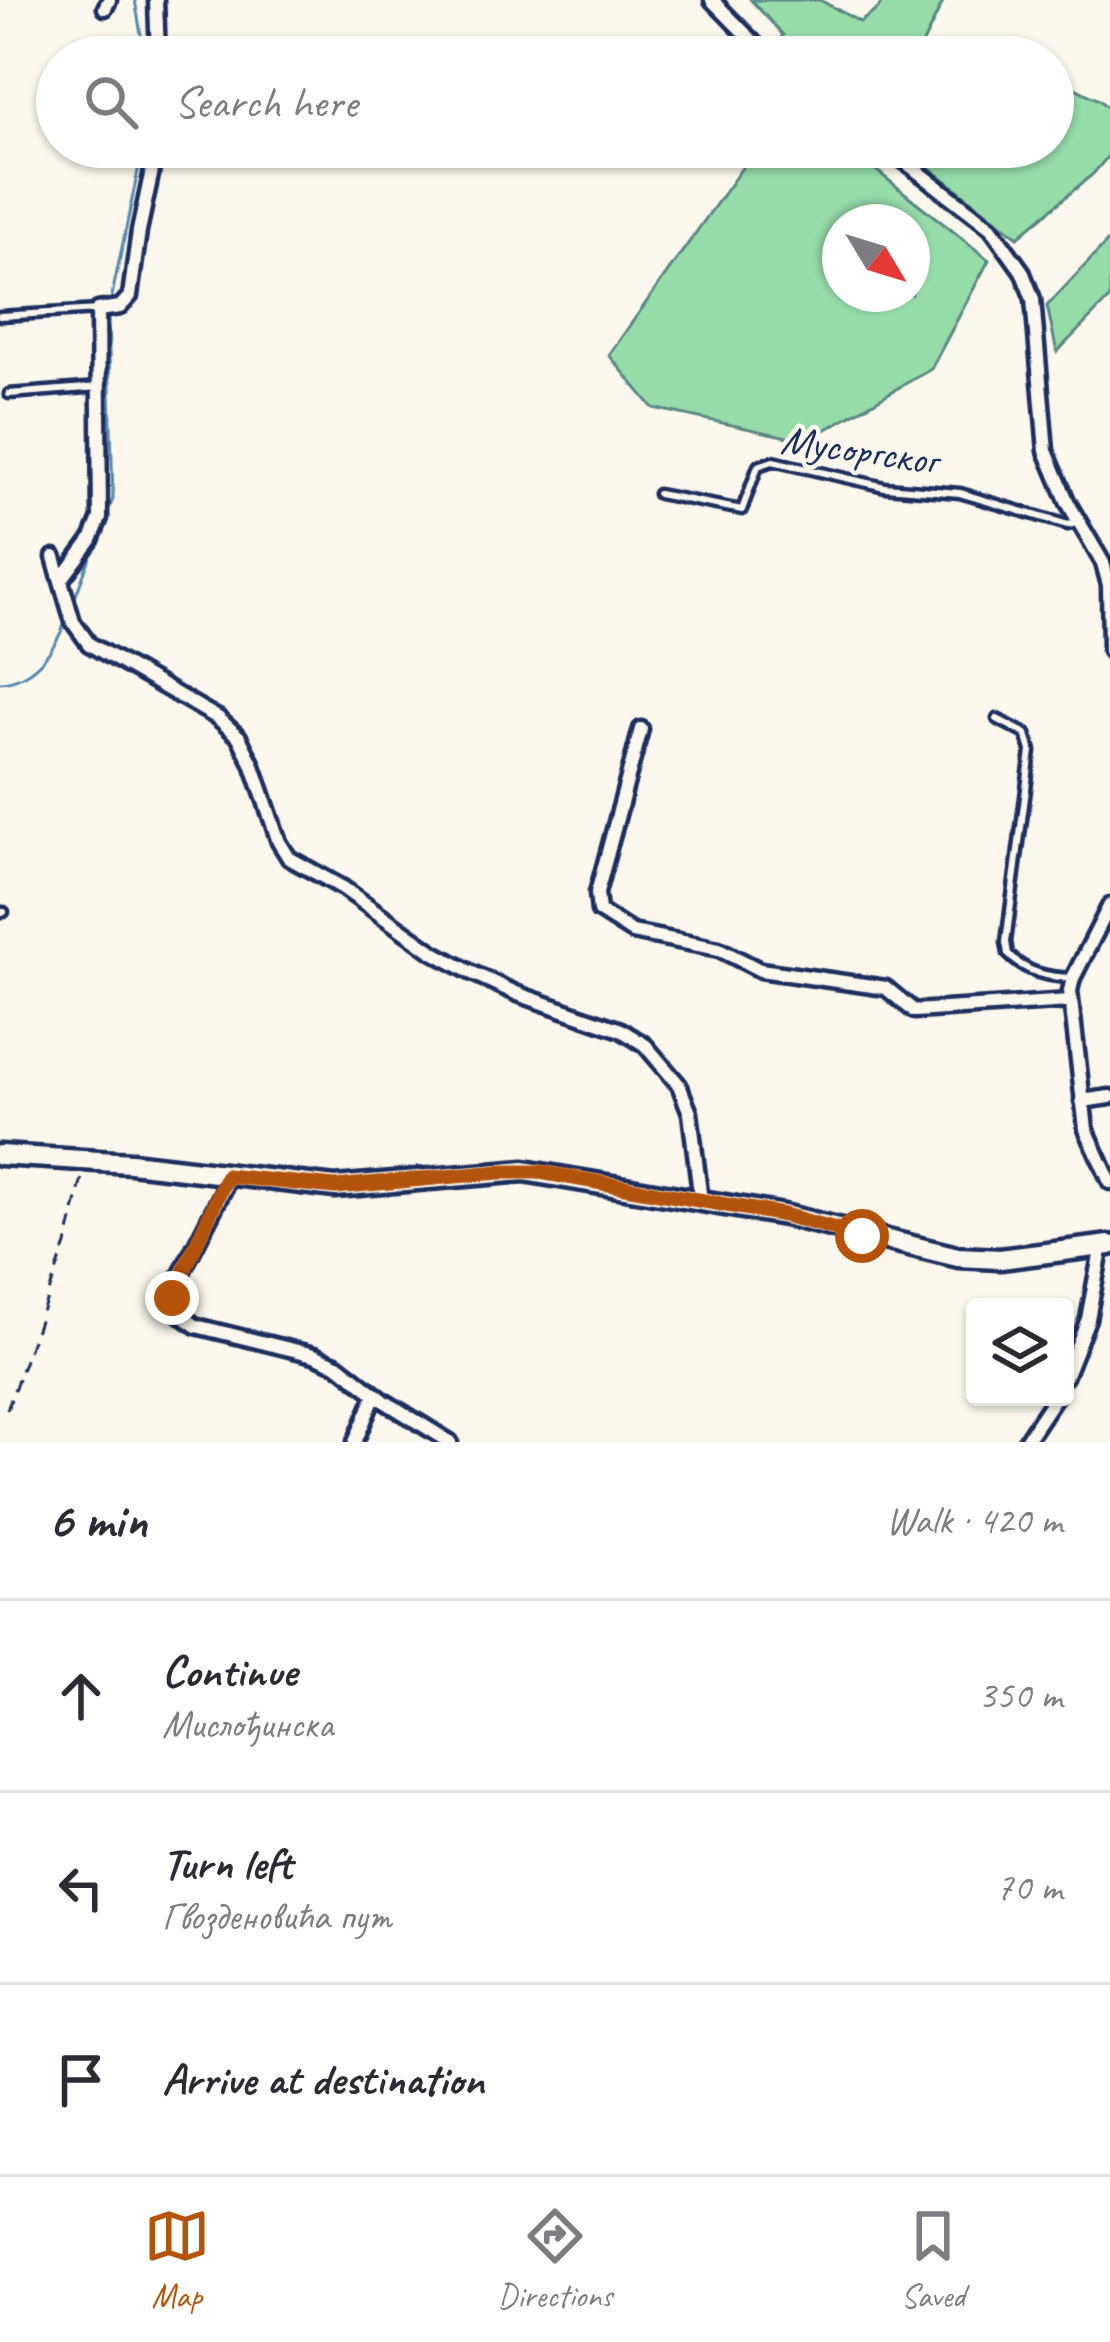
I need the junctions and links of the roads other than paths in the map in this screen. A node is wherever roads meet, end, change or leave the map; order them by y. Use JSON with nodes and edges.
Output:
{"nodes":[{"id":1,"x":156,"y":0,"type":"edge"},
{"id":2,"x":712,"y":0,"type":"edge"},
{"id":3,"x":157,"y":36,"type":"edge"},
{"id":4,"x":747,"y":36,"type":"edge"},
{"id":5,"x":152,"y":168,"type":"edge"},
{"id":6,"x":913,"y":168,"type":"edge"},
{"id":7,"x":98,"y":310,"type":"junction"},
{"id":8,"x":0,"y":316,"type":"edge"},
{"id":9,"x":99,"y":387,"type":"junction"},
{"id":10,"x":9,"y":394,"type":"dead end"},
{"id":11,"x":658,"y":494,"type":"dead end"},
{"id":12,"x":1079,"y":522,"type":"junction"},
{"id":13,"x":54,"y":556,"type":"dead end"},
{"id":14,"x":62,"y":579,"type":"junction"},
{"id":15,"x":1110,"y":651,"type":"edge"},
{"id":16,"x":997,"y":719,"type":"dead end"},
{"id":17,"x":640,"y":729,"type":"dead end"},
{"id":18,"x":1110,"y":908,"type":"edge"},
{"id":19,"x":1073,"y":978,"type":"junction"},
{"id":20,"x":1070,"y":1001,"type":"junction"},
{"id":21,"x":1110,"y":1097,"type":"edge"},
{"id":22,"x":1082,"y":1101,"type":"junction"},
{"id":23,"x":0,"y":1155,"type":"edge"},
{"id":24,"x":227,"y":1176,"type":"junction"},
{"id":25,"x":1110,"y":1182,"type":"edge"},
{"id":26,"x":701,"y":1201,"type":"junction"},
{"id":27,"x":1106,"y":1245,"type":"edge"},
{"id":28,"x":1074,"y":1354,"type":"edge"},
{"id":29,"x":375,"y":1395,"type":"junction"},
{"id":30,"x":1048,"y":1406,"type":"edge"},
{"id":31,"x":355,"y":1442,"type":"edge"},
{"id":32,"x":450,"y":1442,"type":"edge"},
{"id":33,"x":1025,"y":1442,"type":"edge"}],
"edges":[{"from":1,"to":3,"type":"street"},
{"from":2,"to":4,"type":"street"},
{"from":5,"to":7,"type":"street"},
{"from":6,"to":12,"type":"street"},
{"from":7,"to":8,"type":"lane"},
{"from":7,"to":9,"type":"street"},
{"from":9,"to":10,"type":"lane"},
{"from":9,"to":14,"type":"street"},
{"from":11,"to":12,"type":"lane","name":"Мусоргског"},
{"from":12,"to":15,"type":"street"},
{"from":13,"to":14,"type":"street"},
{"from":14,"to":26,"type":"street"},
{"from":16,"to":19,"type":"lane"},
{"from":17,"to":20,"type":"street"},
{"from":18,"to":19,"type":"street"},
{"from":19,"to":20,"type":"street"},
{"from":20,"to":22,"type":"street"},
{"from":21,"to":22,"type":"street"},
{"from":22,"to":25,"type":"street"},
{"from":23,"to":24,"type":"main road"},
{"from":24,"to":26,"type":"main road"},
{"from":24,"to":29,"type":"street"},
{"from":26,"to":27,"type":"main road"},
{"from":27,"to":28,"type":"street"},
{"from":29,"to":31,"type":"street"},
{"from":29,"to":32,"type":"street"},
{"from":30,"to":33,"type":"street"}]}
